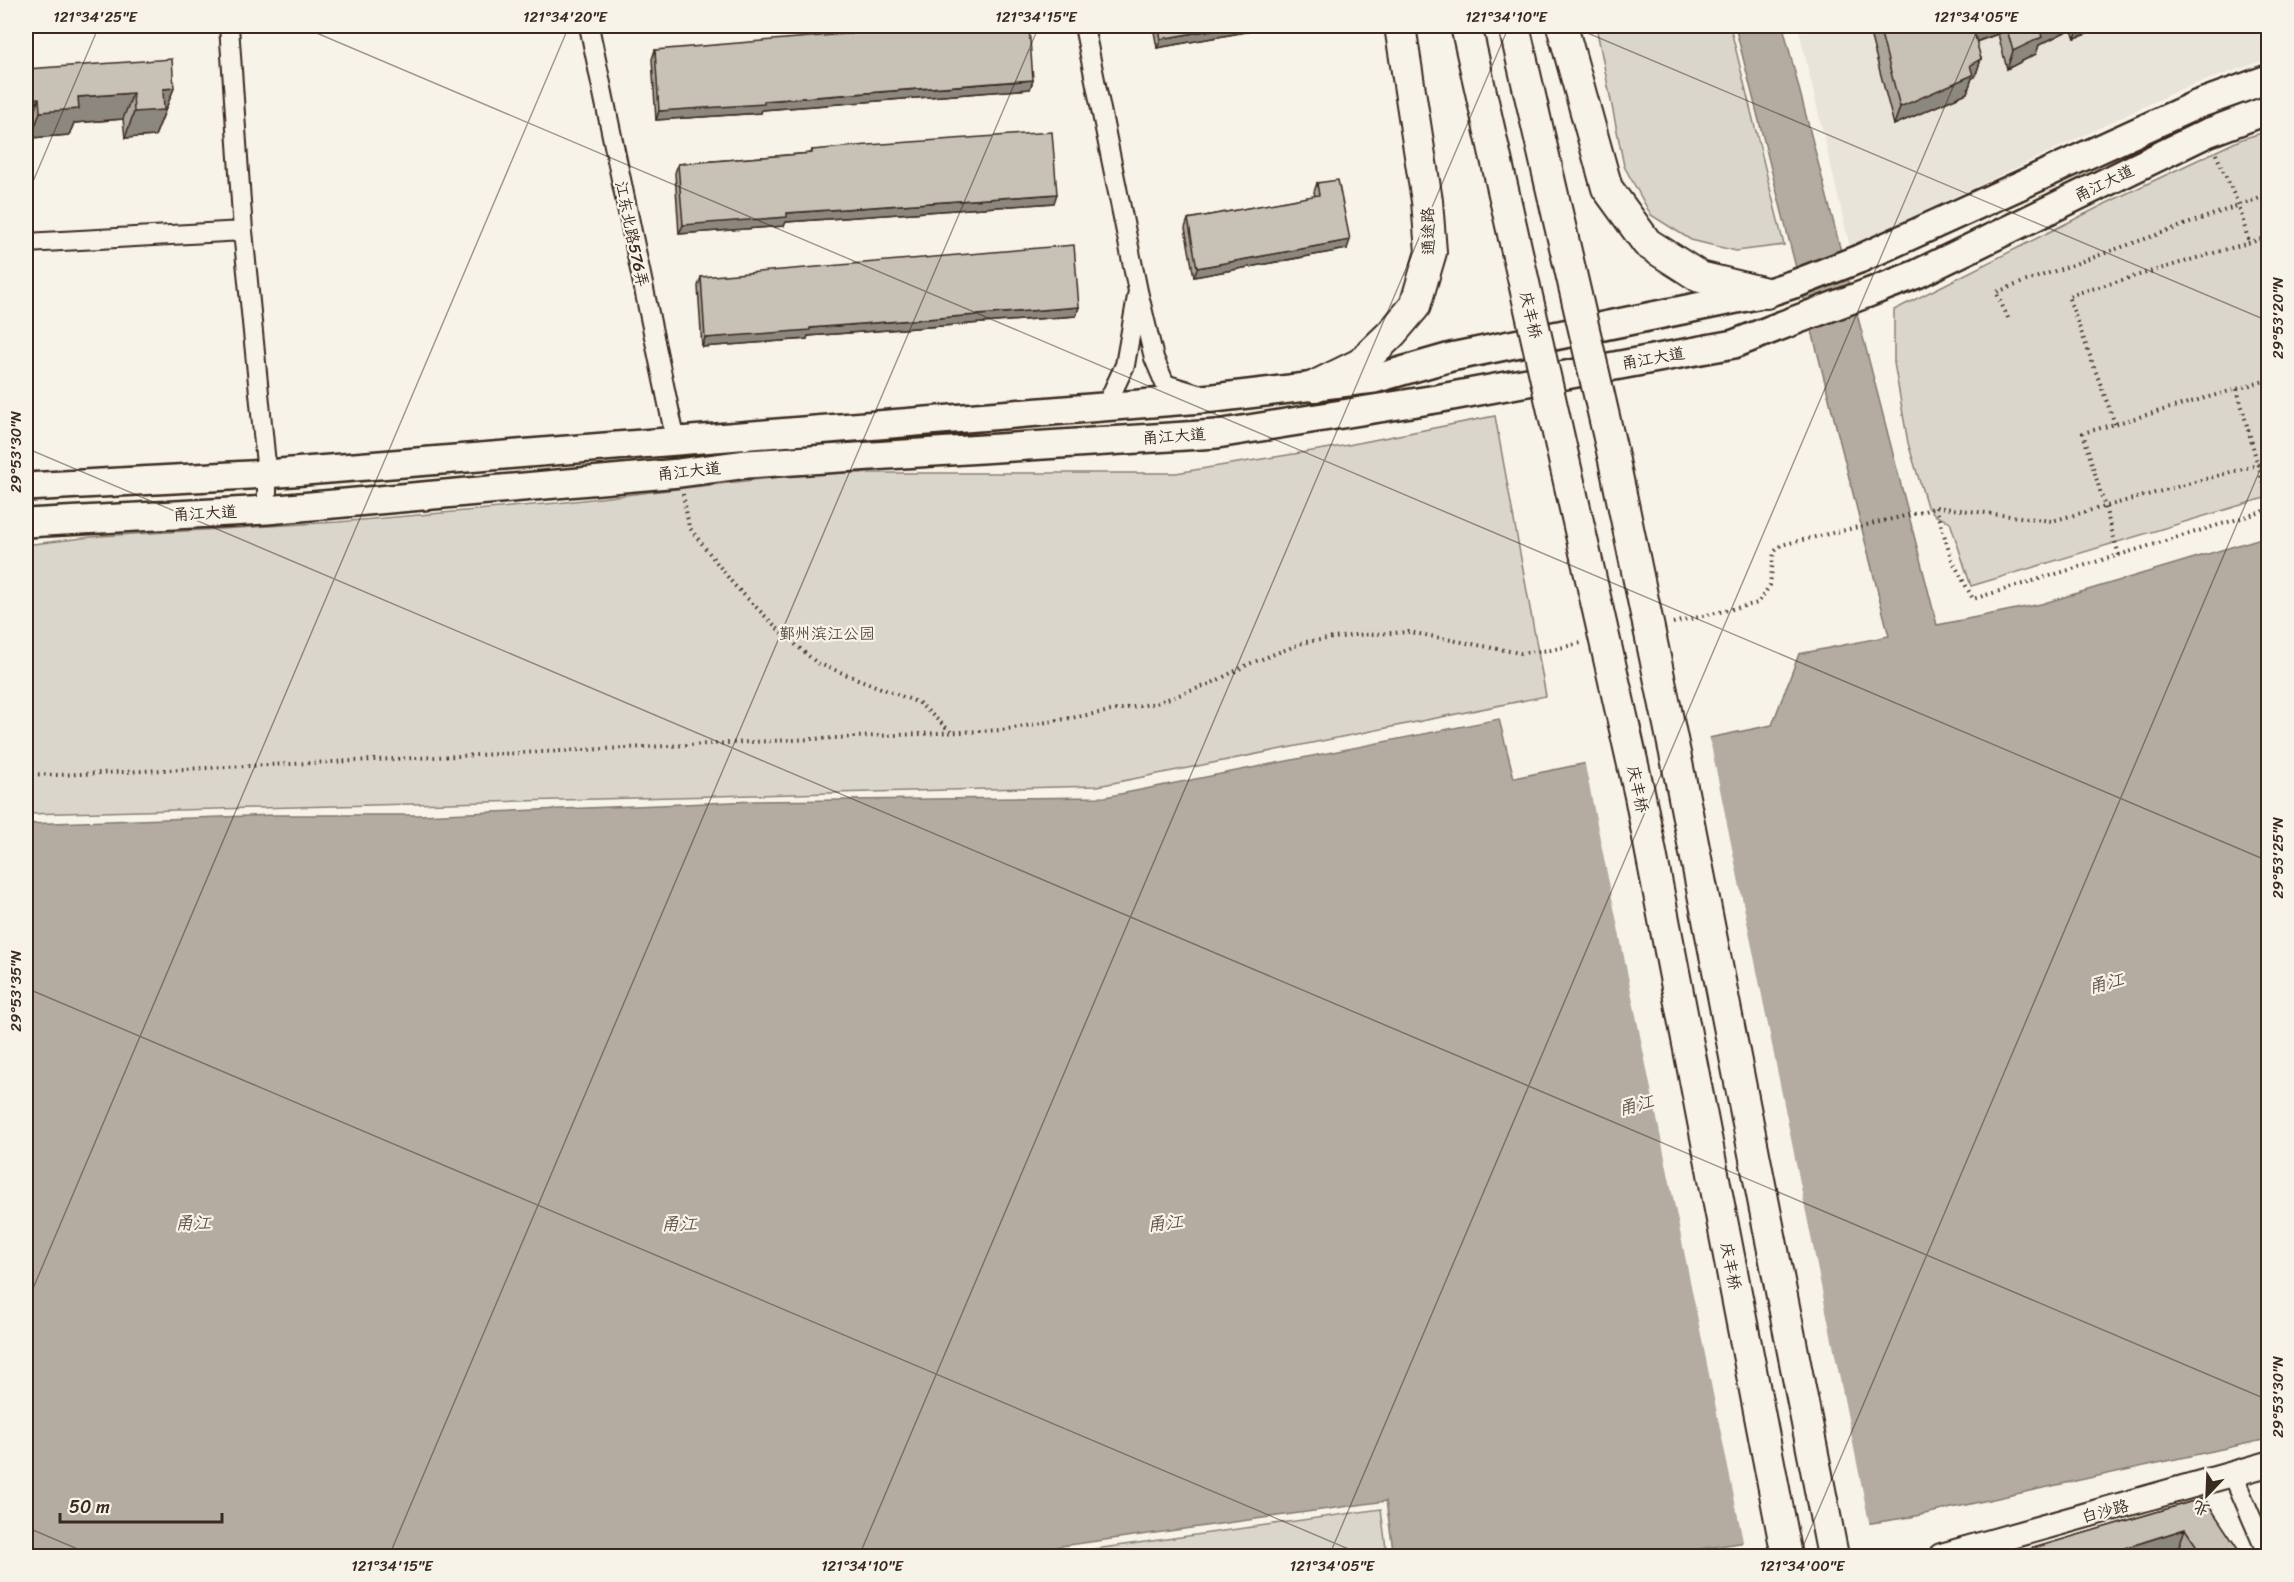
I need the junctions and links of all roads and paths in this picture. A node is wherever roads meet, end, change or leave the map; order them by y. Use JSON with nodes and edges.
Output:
{"nodes":[{"id":1,"x":229,"y":26,"type":"edge"},
{"id":2,"x":589,"y":26,"type":"edge"},
{"id":3,"x":1084,"y":26,"type":"edge"},
{"id":4,"x":1400,"y":26,"type":"edge"},
{"id":5,"x":1466,"y":26,"type":"edge"},
{"id":6,"x":1514,"y":26,"type":"edge"},
{"id":7,"x":1563,"y":26,"type":"edge"},
{"id":8,"x":2268,"y":79,"type":"edge"},
{"id":9,"x":2268,"y":110,"type":"edge"},
{"id":10,"x":2207,"y":133,"type":"junction"},
{"id":11,"x":2268,"y":195,"type":"edge"},
{"id":12,"x":2239,"y":206,"type":"junction"},
{"id":13,"x":243,"y":231,"type":"junction"},
{"id":14,"x":2268,"y":237,"type":"edge"},
{"id":15,"x":26,"y":243,"type":"edge"},
{"id":16,"x":2249,"y":243,"type":"junction"},
{"id":17,"x":1138,"y":291,"type":"junction"},
{"id":18,"x":1766,"y":293,"type":"junction"},
{"id":19,"x":2008,"y":318,"type":"dead end"},
{"id":20,"x":2268,"y":380,"type":"edge"},
{"id":21,"x":1315,"y":386,"type":"junction"},
{"id":22,"x":2237,"y":389,"type":"junction"},
{"id":23,"x":1214,"y":398,"type":"junction"},
{"id":24,"x":1105,"y":408,"type":"junction"},
{"id":25,"x":2115,"y":424,"type":"junction"},
{"id":26,"x":676,"y":442,"type":"junction"},
{"id":27,"x":2268,"y":462,"type":"edge"},
{"id":28,"x":2258,"y":465,"type":"junction"},
{"id":29,"x":679,"y":473,"type":"junction"},
{"id":30,"x":267,"y":474,"type":"junction"},
{"id":31,"x":26,"y":487,"type":"edge"},
{"id":32,"x":2268,"y":502,"type":"edge"},
{"id":33,"x":2105,"y":506,"type":"junction"},
{"id":34,"x":1936,"y":507,"type":"junction"},
{"id":35,"x":267,"y":510,"type":"junction"},
{"id":36,"x":2268,"y":510,"type":"edge"},
{"id":37,"x":26,"y":523,"type":"edge"},
{"id":38,"x":2119,"y":555,"type":"junction"},
{"id":39,"x":1666,"y":624,"type":"dead end"},
{"id":40,"x":1585,"y":642,"type":"dead end"},
{"id":41,"x":952,"y":732,"type":"junction"},
{"id":42,"x":26,"y":774,"type":"edge"},
{"id":43,"x":2268,"y":1464,"type":"edge"},
{"id":44,"x":2233,"y":1475,"type":"junction"},
{"id":45,"x":2268,"y":1556,"type":"edge"},
{"id":46,"x":1788,"y":1557,"type":"edge"},
{"id":47,"x":1833,"y":1557,"type":"edge"},
{"id":48,"x":1941,"y":1557,"type":"edge"}],
"edges":[{"from":1,"to":13,"type":"street"},
{"from":2,"to":26,"type":"street","name":"江东北路576弄"},
{"from":3,"to":17,"type":"street"},
{"from":4,"to":21,"type":"main road","name":"通途路"},
{"from":5,"to":46,"type":"main road","name":"庆丰桥","bridge":true},
{"from":6,"to":47,"type":"main road","bridge":true},
{"from":7,"to":18,"type":"main road"},
{"from":8,"to":18,"type":"main road","name":"甬江大道","bridge":true},
{"from":9,"to":10,"type":"main road","name":"甬江大道"},
{"from":10,"to":12,"type":"path"},
{"from":10,"to":29,"type":"main road","name":"甬江大道","bridge":true},
{"from":11,"to":12,"type":"path"},
{"from":12,"to":16,"type":"path"},
{"from":12,"to":19,"type":"path"},
{"from":13,"to":15,"type":"street"},
{"from":13,"to":30,"type":"street"},
{"from":14,"to":16,"type":"path"},
{"from":16,"to":25,"type":"path"},
{"from":17,"to":23,"type":"street"},
{"from":17,"to":24,"type":"street"},
{"from":18,"to":21,"type":"main road","name":"甬江大道"},
{"from":20,"to":22,"type":"path"},
{"from":21,"to":23,"type":"main road","name":"甬江大道"},
{"from":22,"to":25,"type":"path"},
{"from":22,"to":28,"type":"path"},
{"from":23,"to":24,"type":"main road","name":"甬江大道"},
{"from":24,"to":26,"type":"main road","name":"甬江大道"},
{"from":25,"to":33,"type":"path"},
{"from":26,"to":30,"type":"main road","name":"甬江大道"},
{"from":27,"to":28,"type":"path"},
{"from":28,"to":32,"type":"path"},
{"from":28,"to":33,"type":"path"},
{"from":29,"to":35,"type":"main road","name":"甬江大道"},
{"from":29,"to":41,"type":"path"},
{"from":30,"to":31,"type":"main road","name":"甬江大道"},
{"from":30,"to":35,"type":"street"},
{"from":33,"to":34,"type":"path"},
{"from":33,"to":38,"type":"path"},
{"from":34,"to":38,"type":"path"},
{"from":34,"to":39,"type":"path"},
{"from":35,"to":37,"type":"main road","name":"甬江大道"},
{"from":36,"to":38,"type":"path"},
{"from":40,"to":41,"type":"path"},
{"from":41,"to":42,"type":"path"},
{"from":43,"to":44,"type":"street","name":"白沙路"},
{"from":44,"to":45,"type":"street"},
{"from":44,"to":48,"type":"street","name":"白沙路"}]}
